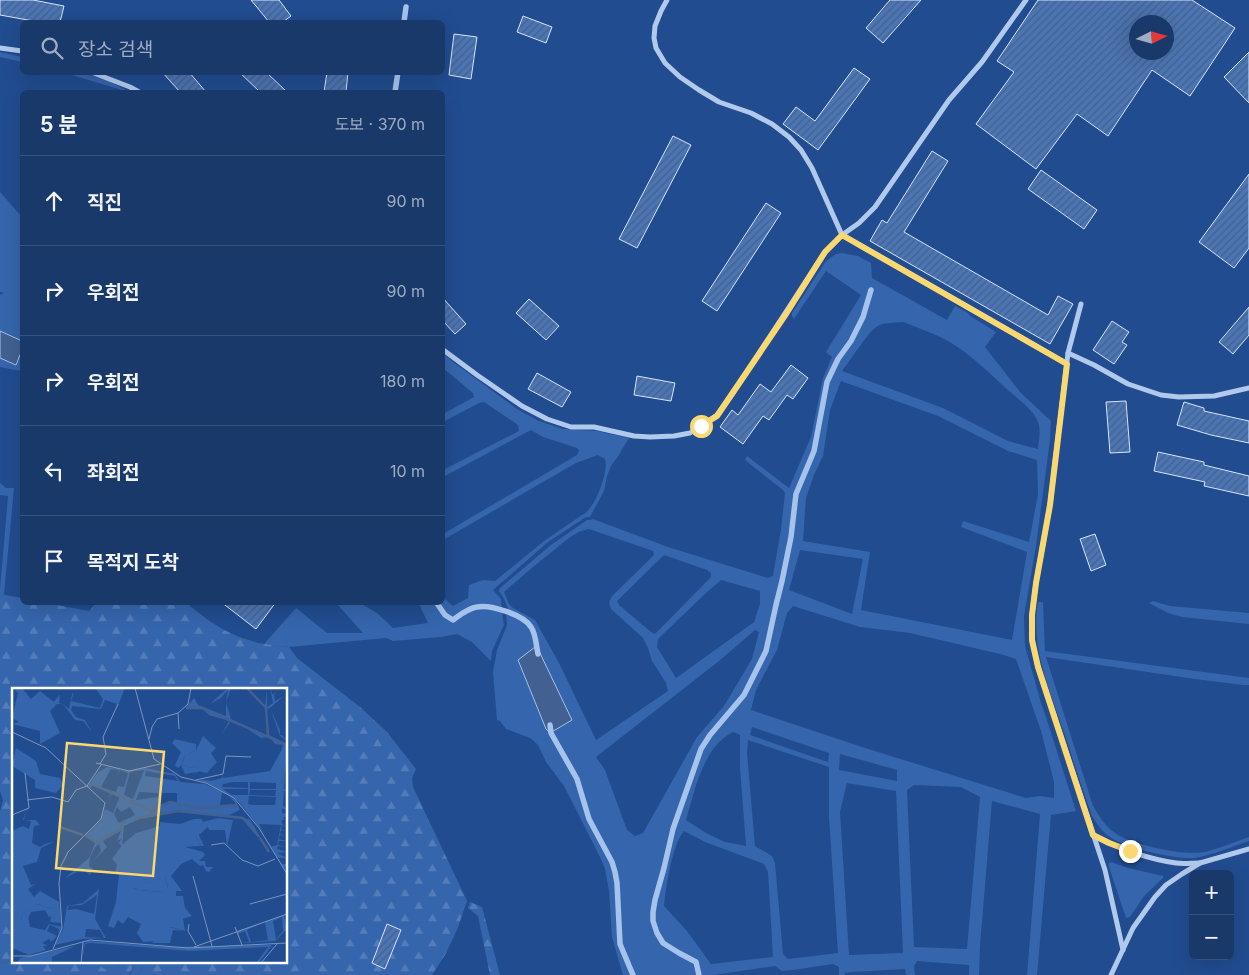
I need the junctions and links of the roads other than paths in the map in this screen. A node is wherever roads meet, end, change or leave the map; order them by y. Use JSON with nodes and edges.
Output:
{"nodes":[{"id":1,"x":667,"y":0,"type":"edge"},
{"id":2,"x":1026,"y":0,"type":"edge"},
{"id":3,"x":0,"y":48,"type":"edge"},
{"id":4,"x":20,"y":52,"type":"edge"},
{"id":5,"x":99,"y":75,"type":"edge"},
{"id":6,"x":135,"y":90,"type":"edge"},
{"id":7,"x":842,"y":235,"type":"junction"},
{"id":8,"x":1081,"y":304,"type":"dead end"},
{"id":9,"x":445,"y":351,"type":"edge"},
{"id":10,"x":1068,"y":353,"type":"junction"},
{"id":11,"x":1067,"y":364,"type":"junction"},
{"id":12,"x":1249,"y":388,"type":"edge"},
{"id":13,"x":1093,"y":835,"type":"junction"},
{"id":14,"x":1249,"y":849,"type":"edge"},
{"id":15,"x":1200,"y":863,"type":"junction"},
{"id":16,"x":1123,"y":950,"type":"junction"},
{"id":17,"x":1111,"y":975,"type":"edge"}],
"edges":[{"from":1,"to":7,"type":"street"},
{"from":2,"to":7,"type":"street"},
{"from":3,"to":4,"type":"street"},
{"from":5,"to":6,"type":"street"},
{"from":7,"to":9,"type":"street"},
{"from":7,"to":11,"type":"street"},
{"from":8,"to":10,"type":"street"},
{"from":10,"to":11,"type":"street"},
{"from":10,"to":12,"type":"street"},
{"from":11,"to":13,"type":"street"},
{"from":13,"to":15,"type":"street"},
{"from":13,"to":16,"type":"street"},
{"from":14,"to":15,"type":"street"},
{"from":15,"to":16,"type":"street"},
{"from":16,"to":17,"type":"street"}]}
